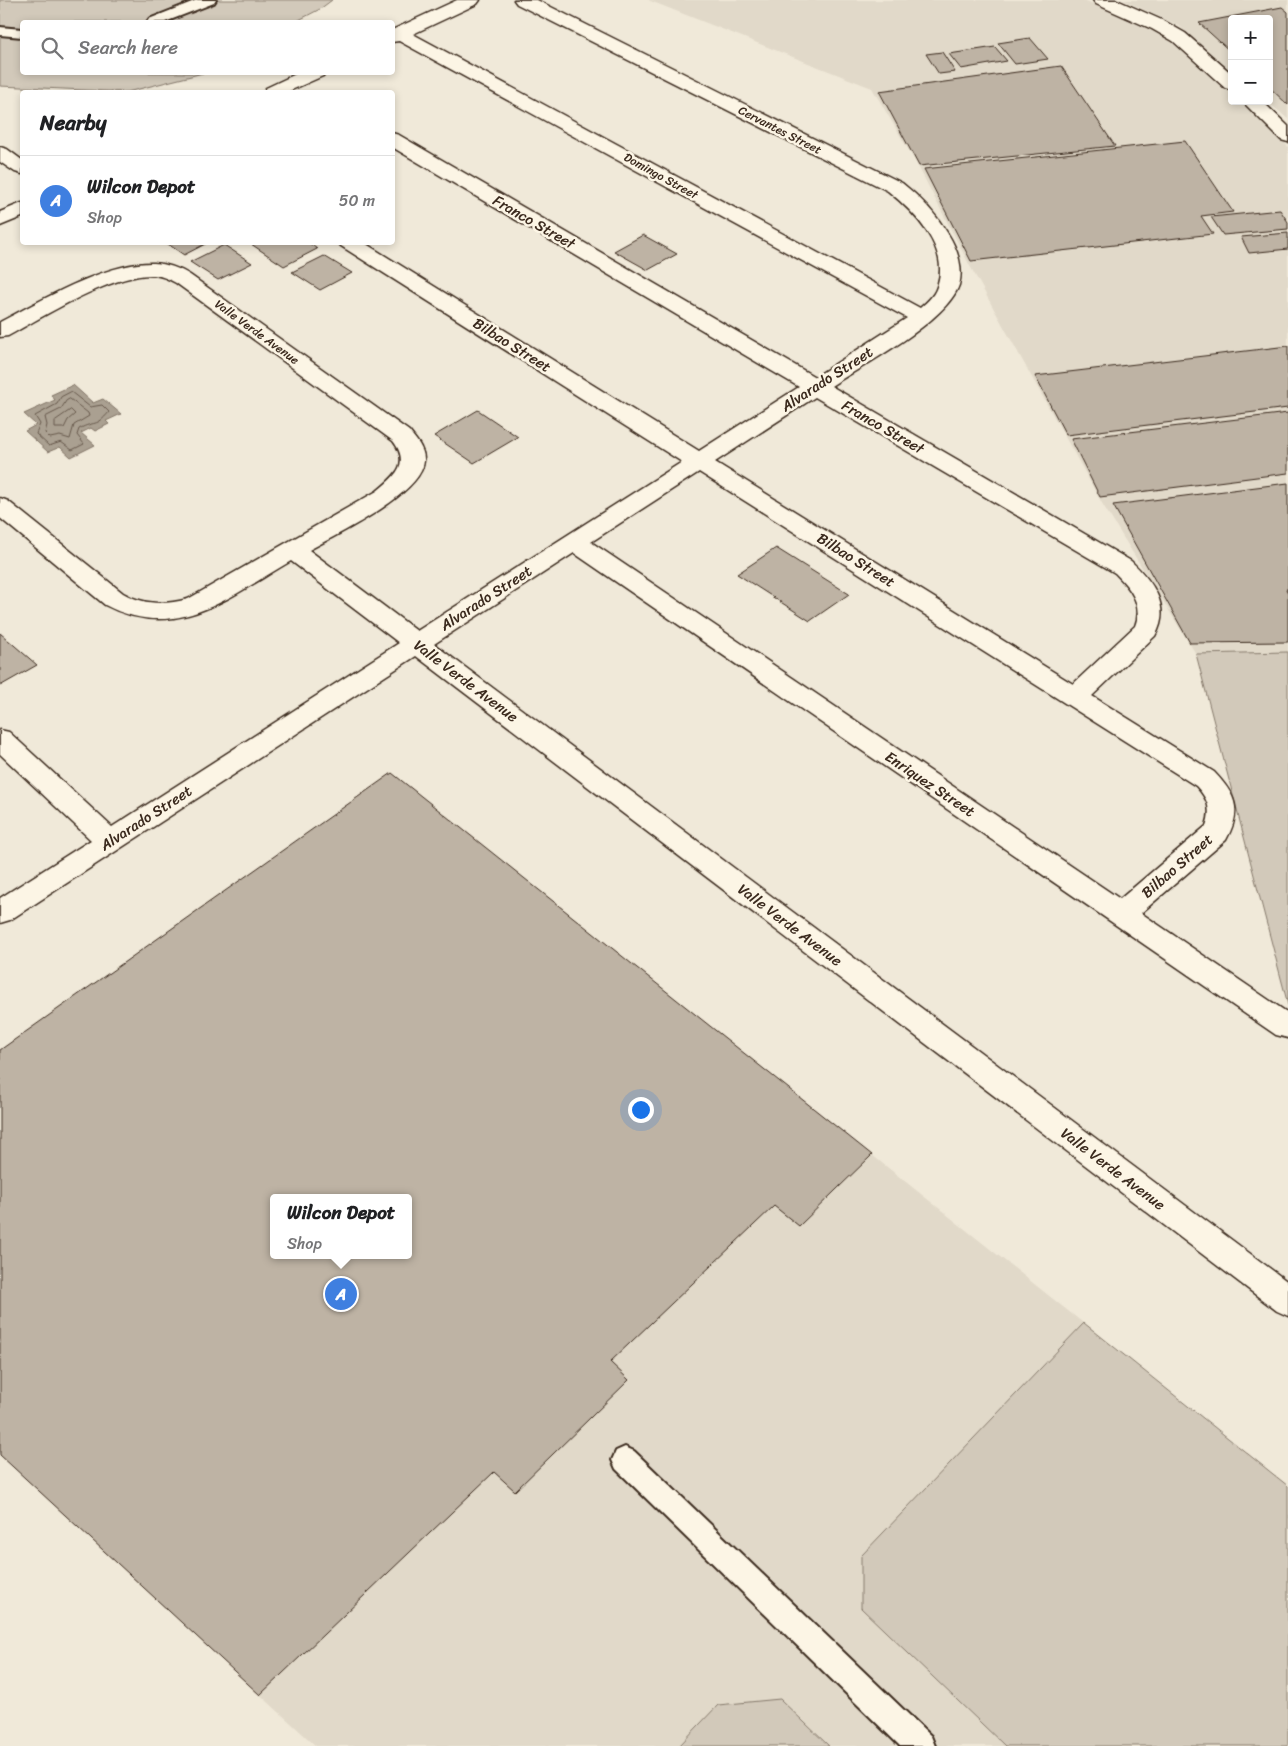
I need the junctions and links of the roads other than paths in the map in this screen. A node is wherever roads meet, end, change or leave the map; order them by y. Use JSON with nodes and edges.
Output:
{"nodes":[{"id":1,"x":209,"y":0,"type":"edge"},
{"id":2,"x":471,"y":0,"type":"edge"},
{"id":3,"x":523,"y":0,"type":"edge"},
{"id":4,"x":1102,"y":0,"type":"edge"},
{"id":5,"x":159,"y":20,"type":"edge"},
{"id":6,"x":0,"y":31,"type":"edge"},
{"id":7,"x":20,"y":33,"type":"edge"},
{"id":8,"x":396,"y":35,"type":"edge"},
{"id":9,"x":310,"y":75,"type":"edge"},
{"id":10,"x":1228,"y":81,"type":"edge"},
{"id":11,"x":295,"y":82,"type":"junction"},
{"id":12,"x":277,"y":90,"type":"edge"},
{"id":13,"x":309,"y":90,"type":"edge"},
{"id":14,"x":1254,"y":105,"type":"edge"},
{"id":15,"x":1288,"y":136,"type":"edge"},
{"id":16,"x":395,"y":141,"type":"edge"},
{"id":17,"x":0,"y":153,"type":"edge"},
{"id":18,"x":20,"y":167,"type":"edge"},
{"id":19,"x":20,"y":210,"type":"edge"},
{"id":20,"x":0,"y":220,"type":"edge"},
{"id":21,"x":353,"y":245,"type":"edge"},
{"id":22,"x":922,"y":318,"type":"junction"},
{"id":23,"x":5,"y":321,"type":"edge"},
{"id":24,"x":815,"y":387,"type":"junction"},
{"id":25,"x":698,"y":462,"type":"junction"},
{"id":26,"x":0,"y":506,"type":"edge"},
{"id":27,"x":574,"y":542,"type":"junction"},
{"id":28,"x":292,"y":550,"type":"junction"},
{"id":29,"x":416,"y":644,"type":"junction"},
{"id":30,"x":1075,"y":697,"type":"junction"},
{"id":31,"x":0,"y":740,"type":"edge"},
{"id":32,"x":110,"y":841,"type":"junction"},
{"id":33,"x":0,"y":912,"type":"edge"},
{"id":34,"x":1121,"y":914,"type":"junction"},
{"id":35,"x":1286,"y":1027,"type":"dead end"},
{"id":36,"x":1288,"y":1301,"type":"edge"},
{"id":37,"x":626,"y":1460,"type":"dead end"},
{"id":38,"x":921,"y":1746,"type":"edge"}],
"edges":[{"from":1,"to":5,"type":"lane"},
{"from":2,"to":8,"type":"street"},
{"from":3,"to":22,"type":"street","name":"Cervantes Street"},
{"from":4,"to":10,"type":"street"},
{"from":6,"to":7,"type":"lane"},
{"from":8,"to":22,"type":"street","name":"Domingo Street"},
{"from":9,"to":11,"type":"street"},
{"from":11,"to":12,"type":"street"},
{"from":11,"to":13,"type":"street"},
{"from":14,"to":15,"type":"street"},
{"from":16,"to":24,"type":"street","name":"Franco Street"},
{"from":17,"to":18,"type":"street"},
{"from":19,"to":20,"type":"street"},
{"from":21,"to":25,"type":"street","name":"Bilbao Street"},
{"from":22,"to":24,"type":"street","name":"Alvarado Street"},
{"from":23,"to":28,"type":"street","name":"Valle Verde Avenue"},
{"from":24,"to":25,"type":"street","name":"Alvarado Street"},
{"from":24,"to":30,"type":"street","name":"Franco Street"},
{"from":25,"to":27,"type":"street","name":"Alvarado Street"},
{"from":25,"to":30,"type":"street","name":"Bilbao Street"},
{"from":26,"to":28,"type":"street","name":"Valle Verde Avenue"},
{"from":27,"to":29,"type":"street","name":"Alvarado Street"},
{"from":27,"to":34,"type":"street","name":"Enriquez Street"},
{"from":28,"to":29,"type":"street","name":"Valle Verde Avenue"},
{"from":29,"to":32,"type":"street","name":"Alvarado Street"},
{"from":29,"to":36,"type":"street","name":"Valle Verde Avenue"},
{"from":30,"to":34,"type":"street","name":"Bilbao Street"},
{"from":31,"to":32,"type":"street"},
{"from":32,"to":33,"type":"street","name":"Alvarado Street"},
{"from":34,"to":35,"type":"street","name":"Enriquez Street"},
{"from":37,"to":38,"type":"lane"}]}
